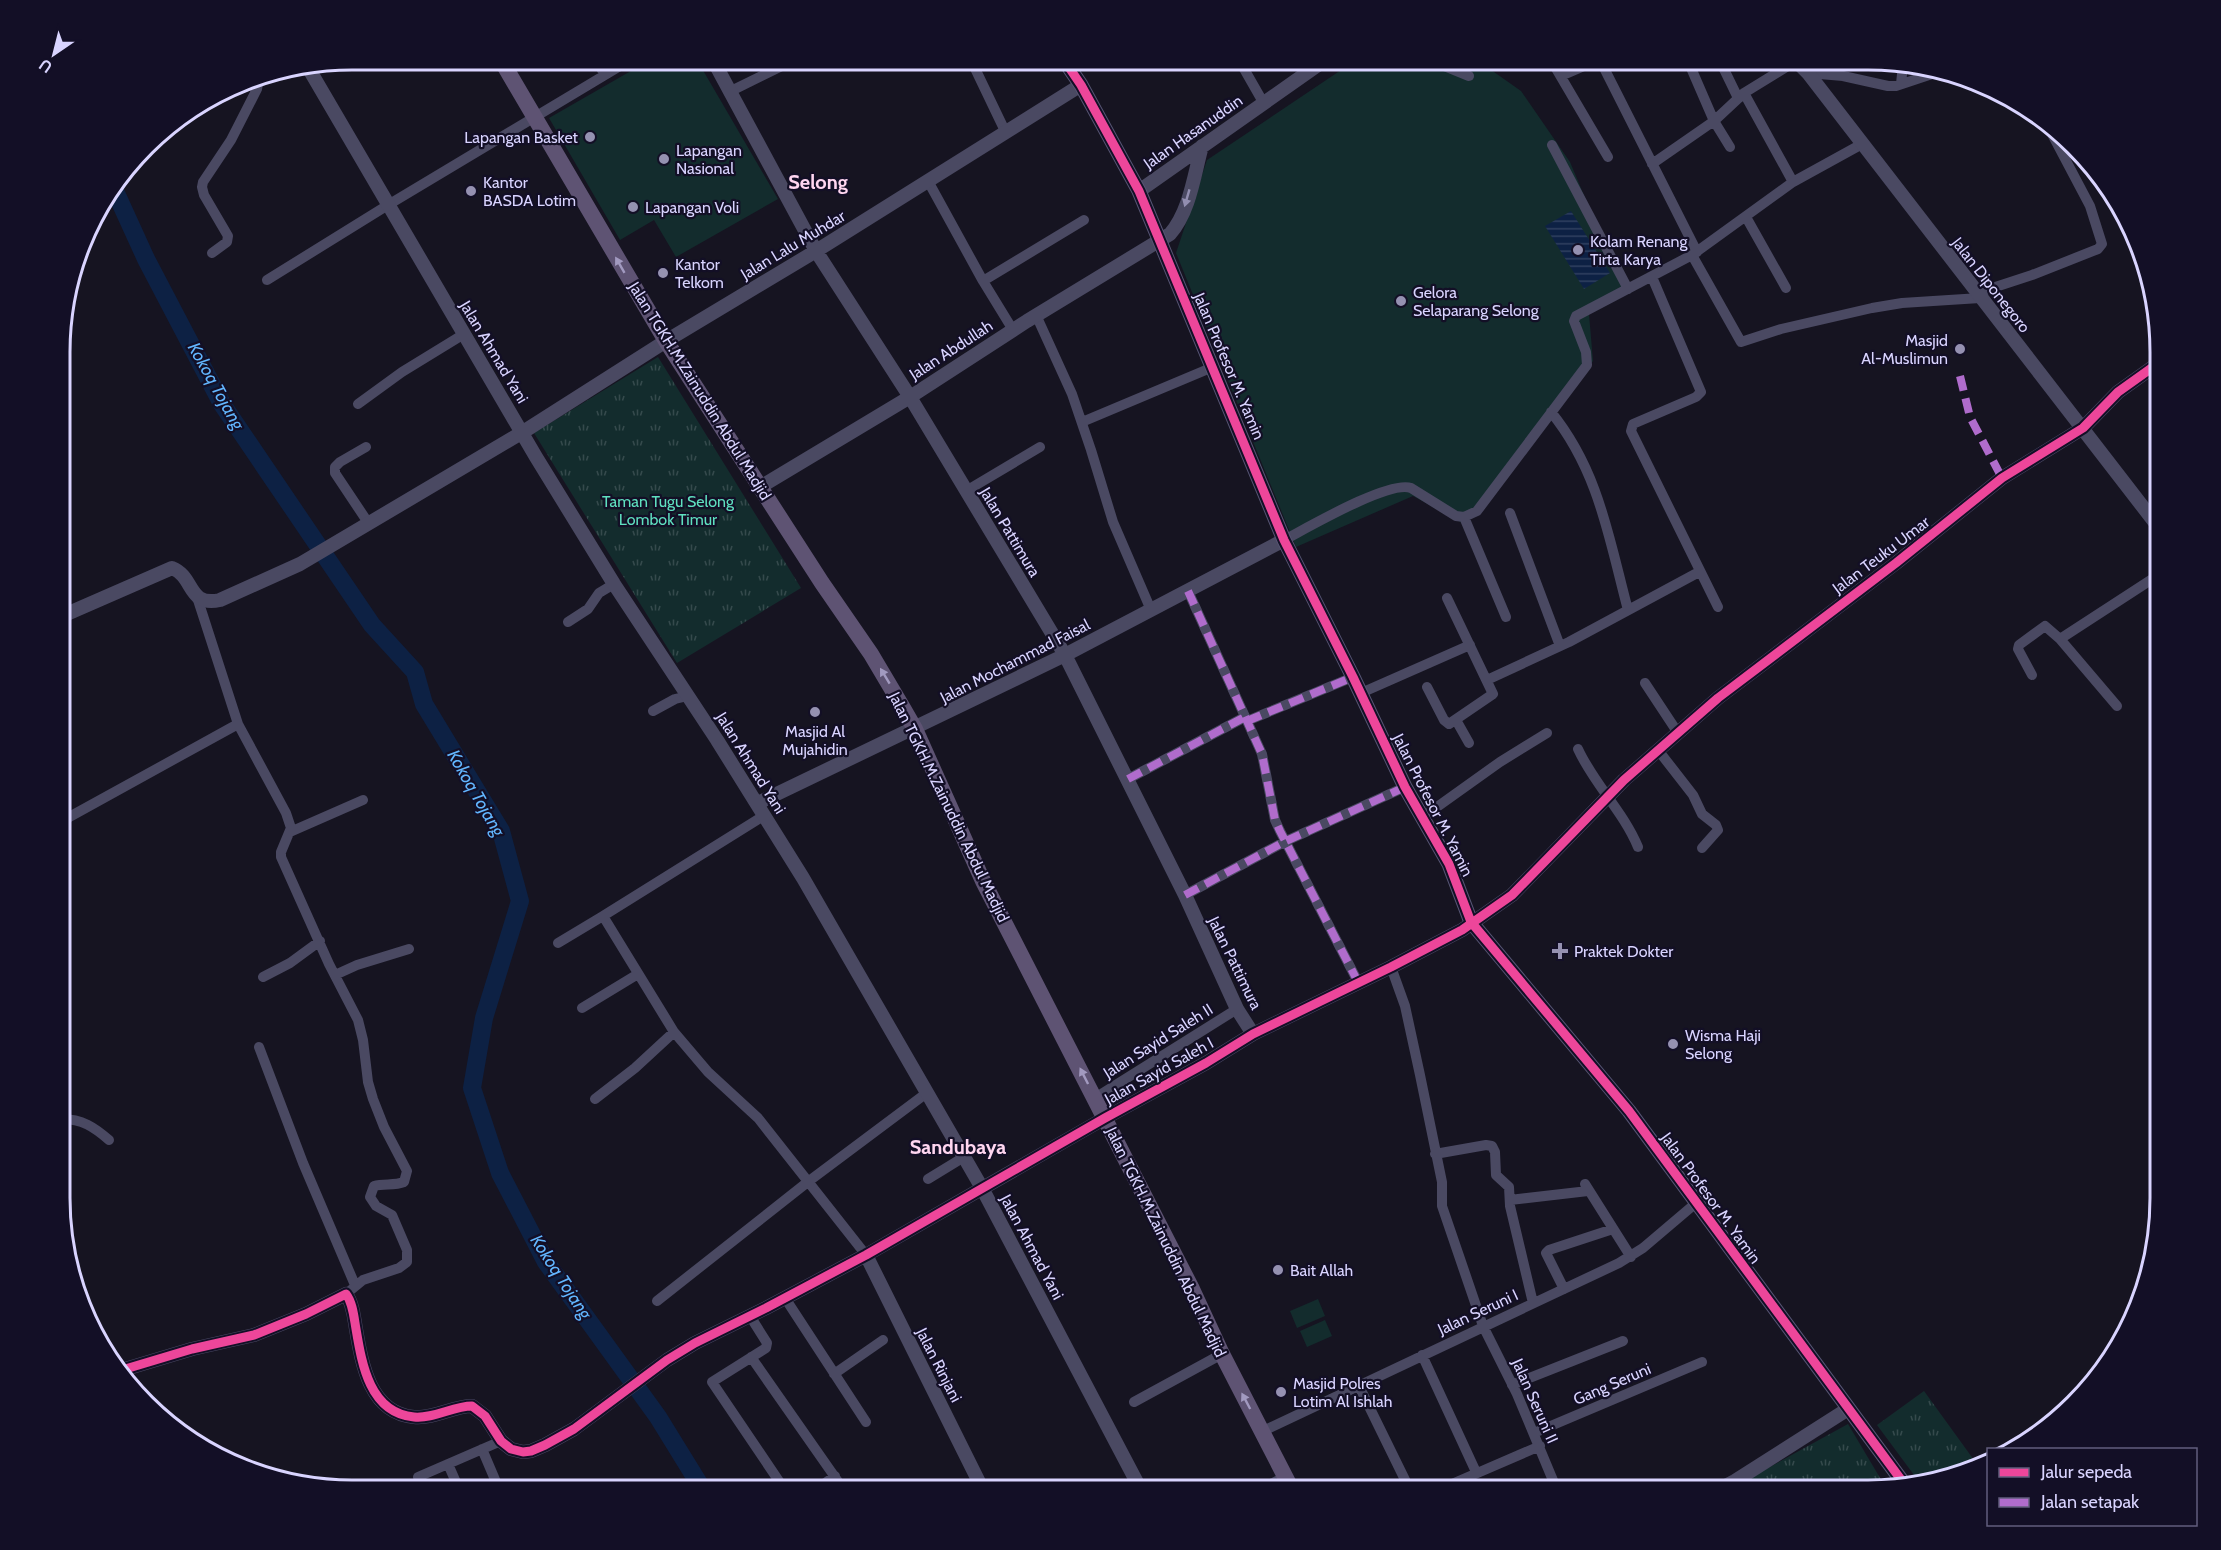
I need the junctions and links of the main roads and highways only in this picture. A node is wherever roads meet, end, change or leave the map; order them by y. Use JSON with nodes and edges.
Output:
{"nodes":[{"id":1,"x":507,"y":70,"type":"edge"},
{"id":2,"x":1071,"y":70,"type":"edge"},
{"id":3,"x":1899,"y":1478,"type":"edge"},
{"id":4,"x":1288,"y":1480,"type":"edge"}],
"edges":[{"from":4,"to":1,"type":"main road","name":"Jalan TGKH.M.Zainuddin Abdul Madjid","one_way":true},
{"from":2,"to":3,"type":"main road","name":"Jalan Profesor M. Yamin"}]}
